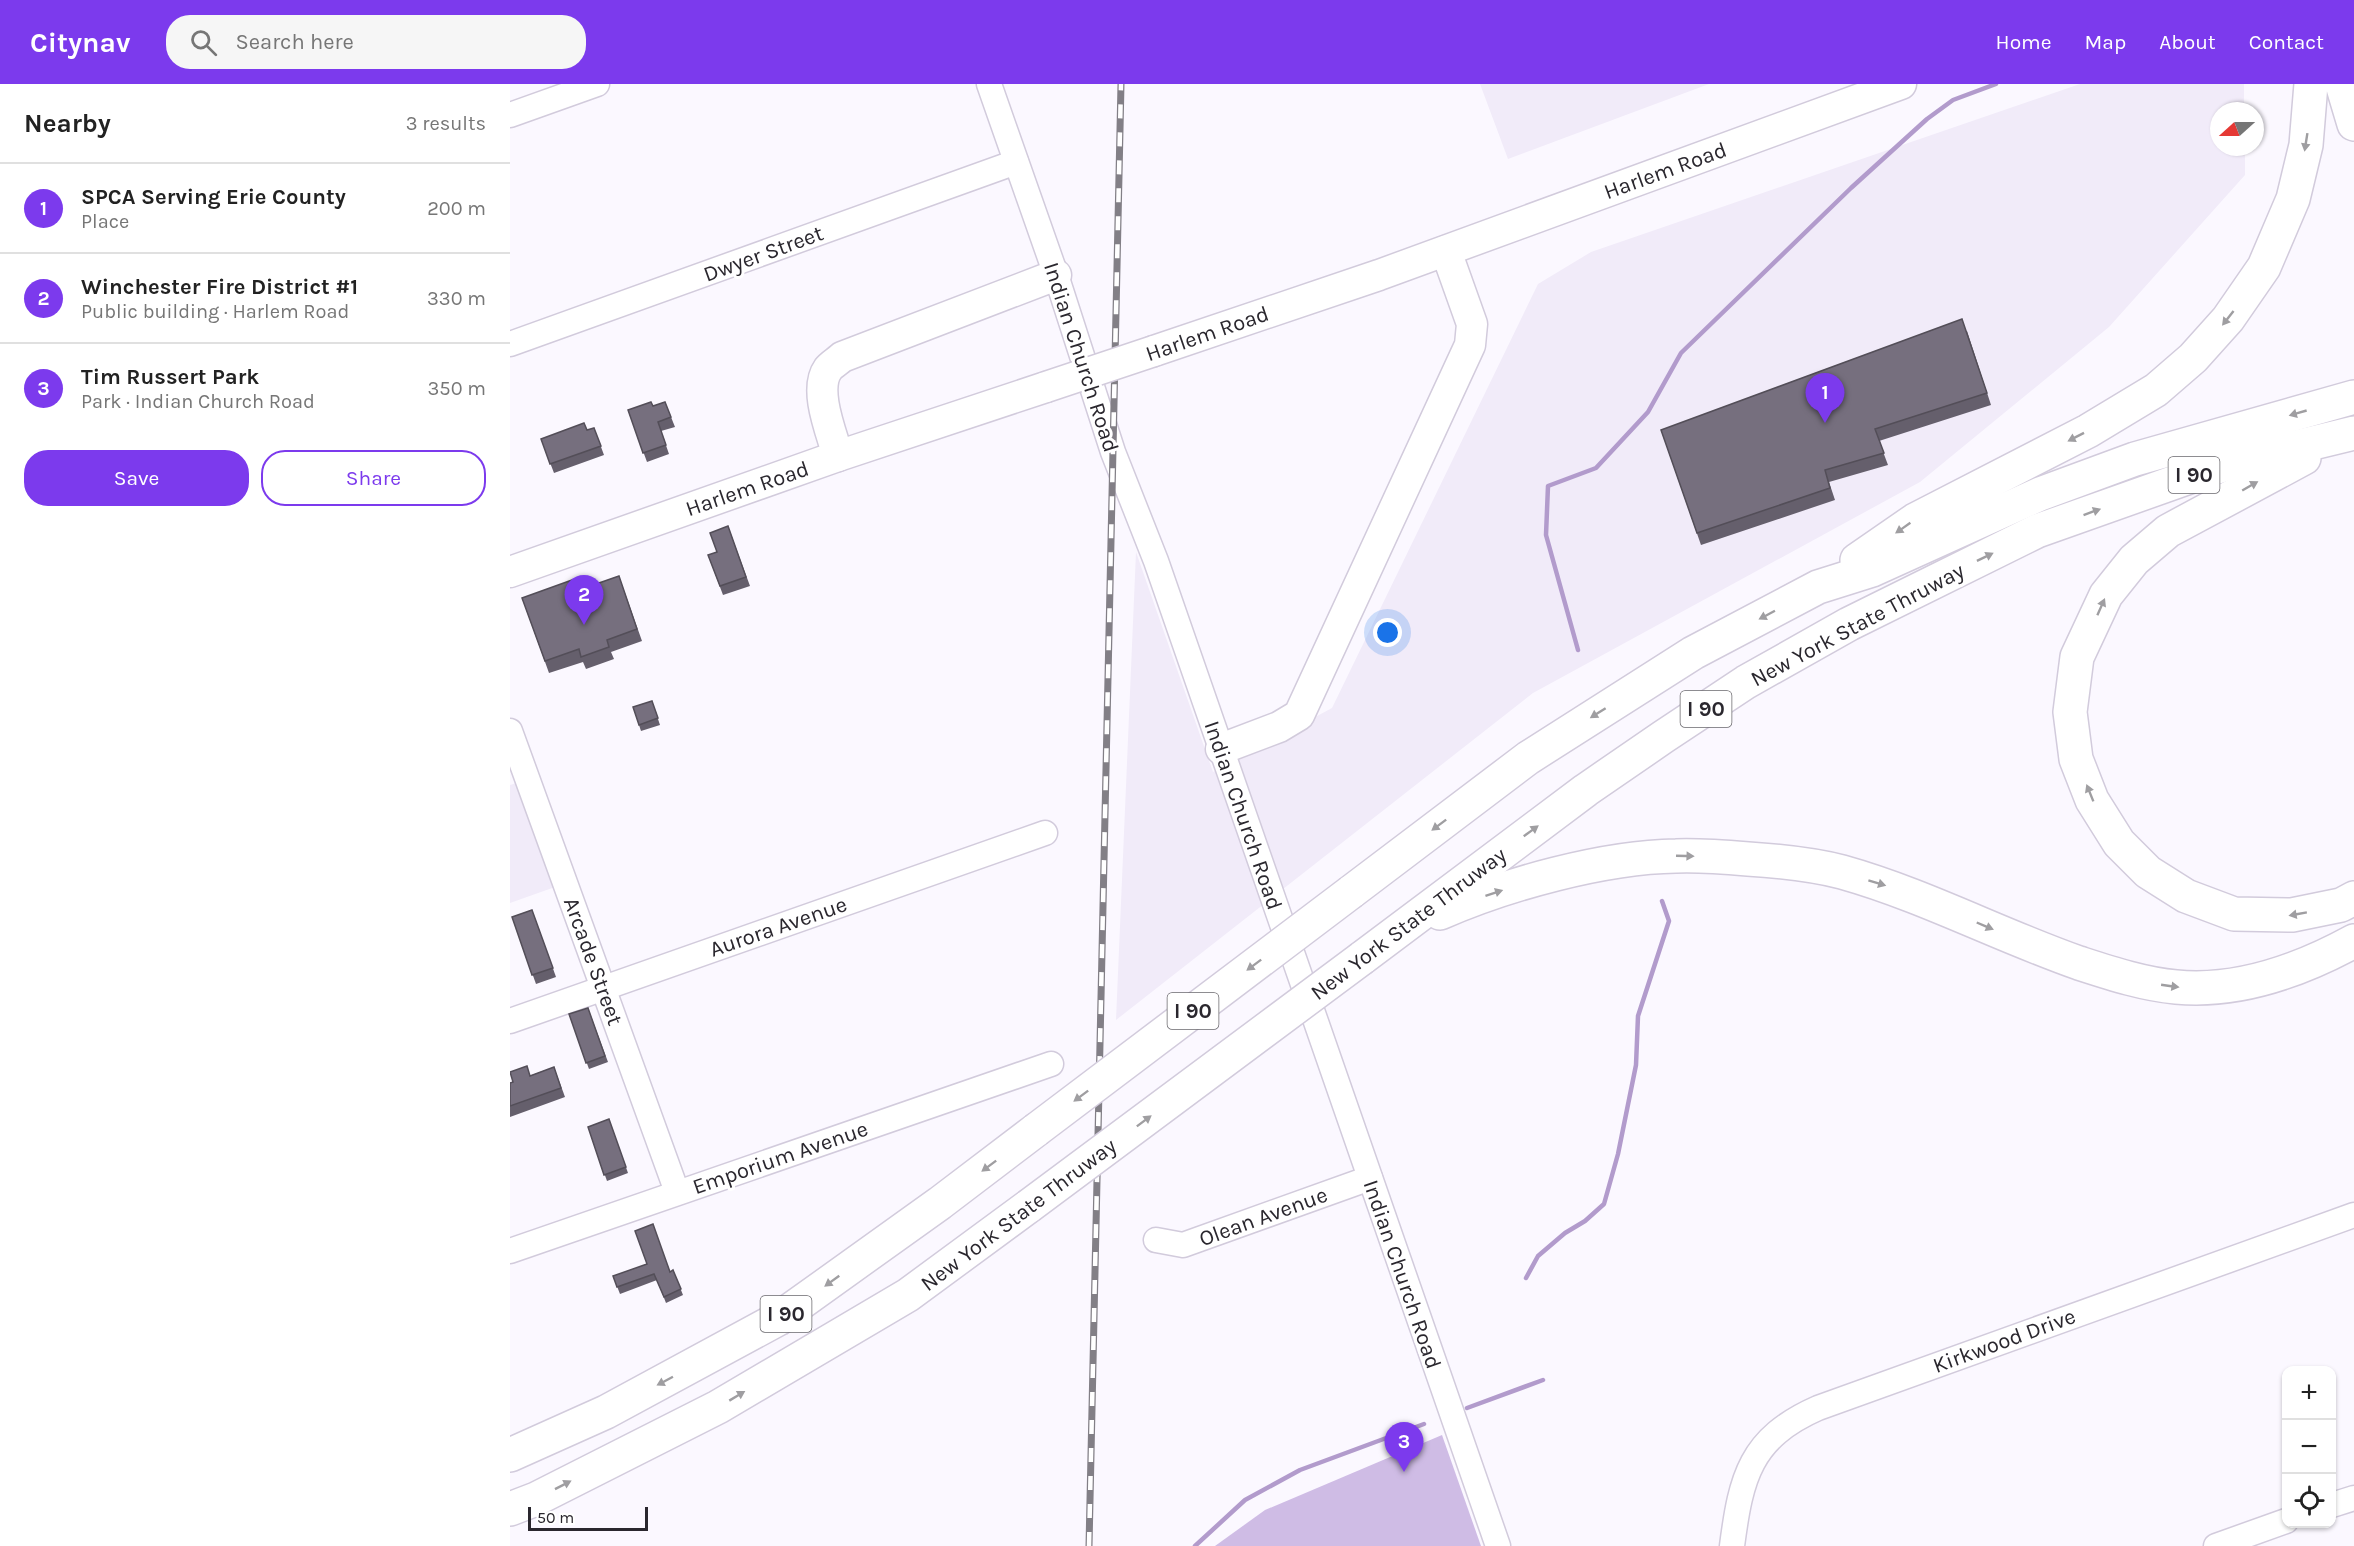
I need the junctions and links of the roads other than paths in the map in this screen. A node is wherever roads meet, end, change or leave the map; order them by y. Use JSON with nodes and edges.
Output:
{"nodes":[{"id":1,"x":597,"y":84,"type":"edge"},
{"id":2,"x":989,"y":84,"type":"edge"},
{"id":3,"x":1901,"y":84,"type":"edge"},
{"id":4,"x":2311,"y":84,"type":"edge"},
{"id":5,"x":2342,"y":84,"type":"edge"},
{"id":6,"x":510,"y":115,"type":"edge"},
{"id":7,"x":2354,"y":124,"type":"edge"},
{"id":8,"x":1016,"y":162,"type":"junction"},
{"id":9,"x":1446,"y":251,"type":"junction"},
{"id":10,"x":1056,"y":275,"type":"junction"},
{"id":11,"x":510,"y":344,"type":"edge"},
{"id":12,"x":2354,"y":397,"type":"edge"},
{"id":13,"x":2354,"y":433,"type":"edge"},
{"id":14,"x":838,"y":456,"type":"junction"},
{"id":15,"x":510,"y":572,"type":"edge"},
{"id":16,"x":1818,"y":587,"type":"junction"},
{"id":17,"x":510,"y":731,"type":"edge"},
{"id":18,"x":1221,"y":749,"type":"junction"},
{"id":19,"x":1046,"y":833,"type":"dead end"},
{"id":20,"x":2354,"y":898,"type":"edge"},
{"id":21,"x":1401,"y":929,"type":"junction"},
{"id":22,"x":2354,"y":940,"type":"edge"},
{"id":23,"x":604,"y":987,"type":"junction"},
{"id":24,"x":510,"y":1021,"type":"edge"},
{"id":25,"x":1051,"y":1064,"type":"dead end"},
{"id":26,"x":1370,"y":1178,"type":"junction"},
{"id":27,"x":677,"y":1192,"type":"junction"},
{"id":28,"x":2354,"y":1215,"type":"edge"},
{"id":29,"x":1156,"y":1240,"type":"dead end"},
{"id":30,"x":510,"y":1251,"type":"edge"},
{"id":31,"x":510,"y":1455,"type":"edge"},
{"id":32,"x":2354,"y":1498,"type":"edge"},
{"id":33,"x":2336,"y":1503,"type":"edge"},
{"id":34,"x":510,"y":1509,"type":"edge"},
{"id":35,"x":2282,"y":1522,"type":"edge"},
{"id":36,"x":1498,"y":1546,"type":"edge"},
{"id":37,"x":1732,"y":1546,"type":"edge"},
{"id":38,"x":2216,"y":1546,"type":"edge"}],
"edges":[{"from":1,"to":6,"type":"street"},
{"from":2,"to":8,"type":"street","name":"Indian Church Road"},
{"from":3,"to":9,"type":"main road","name":"Harlem Road"},
{"from":4,"to":16,"type":"highway","one_way":true},
{"from":5,"to":7,"type":"highway"},
{"from":8,"to":10,"type":"street","name":"Indian Church Road"},
{"from":8,"to":11,"type":"street","name":"Dwyer Street"},
{"from":9,"to":14,"type":"main road","name":"Harlem Road","bridge":true},
{"from":9,"to":18,"type":"main road"},
{"from":10,"to":14,"type":"main road"},
{"from":10,"to":18,"type":"street","name":"Indian Church Road"},
{"from":12,"to":16,"type":"highway","name":"New York State Thruway","number":"I 90","one_way":true},
{"from":20,"to":13,"type":"highway","one_way":true},
{"from":21,"to":13,"type":"highway","name":"New York State Thruway","number":"I 90","one_way":true},
{"from":14,"to":15,"type":"main road","name":"Harlem Road"},
{"from":16,"to":31,"type":"highway","name":"New York State Thruway","number":"I 90","one_way":true,"bridge":true},
{"from":17,"to":23,"type":"street","name":"Arcade Street"},
{"from":18,"to":26,"type":"street","name":"Indian Church Road"},
{"from":19,"to":23,"type":"street","name":"Aurora Avenue"},
{"from":21,"to":22,"type":"highway","one_way":true},
{"from":34,"to":21,"type":"highway","name":"New York State Thruway","number":"I 90","one_way":true,"bridge":true},
{"from":23,"to":24,"type":"street","name":"Aurora Avenue"},
{"from":23,"to":27,"type":"street","name":"Arcade Street"},
{"from":25,"to":27,"type":"street","name":"Emporium Avenue"},
{"from":26,"to":29,"type":"street","name":"Olean Avenue"},
{"from":26,"to":36,"type":"street","name":"Indian Church Road"},
{"from":27,"to":30,"type":"street","name":"Emporium Avenue"},
{"from":28,"to":37,"type":"street","name":"Kirkwood Drive"},
{"from":32,"to":33,"type":"street"},
{"from":35,"to":38,"type":"street"}]}
